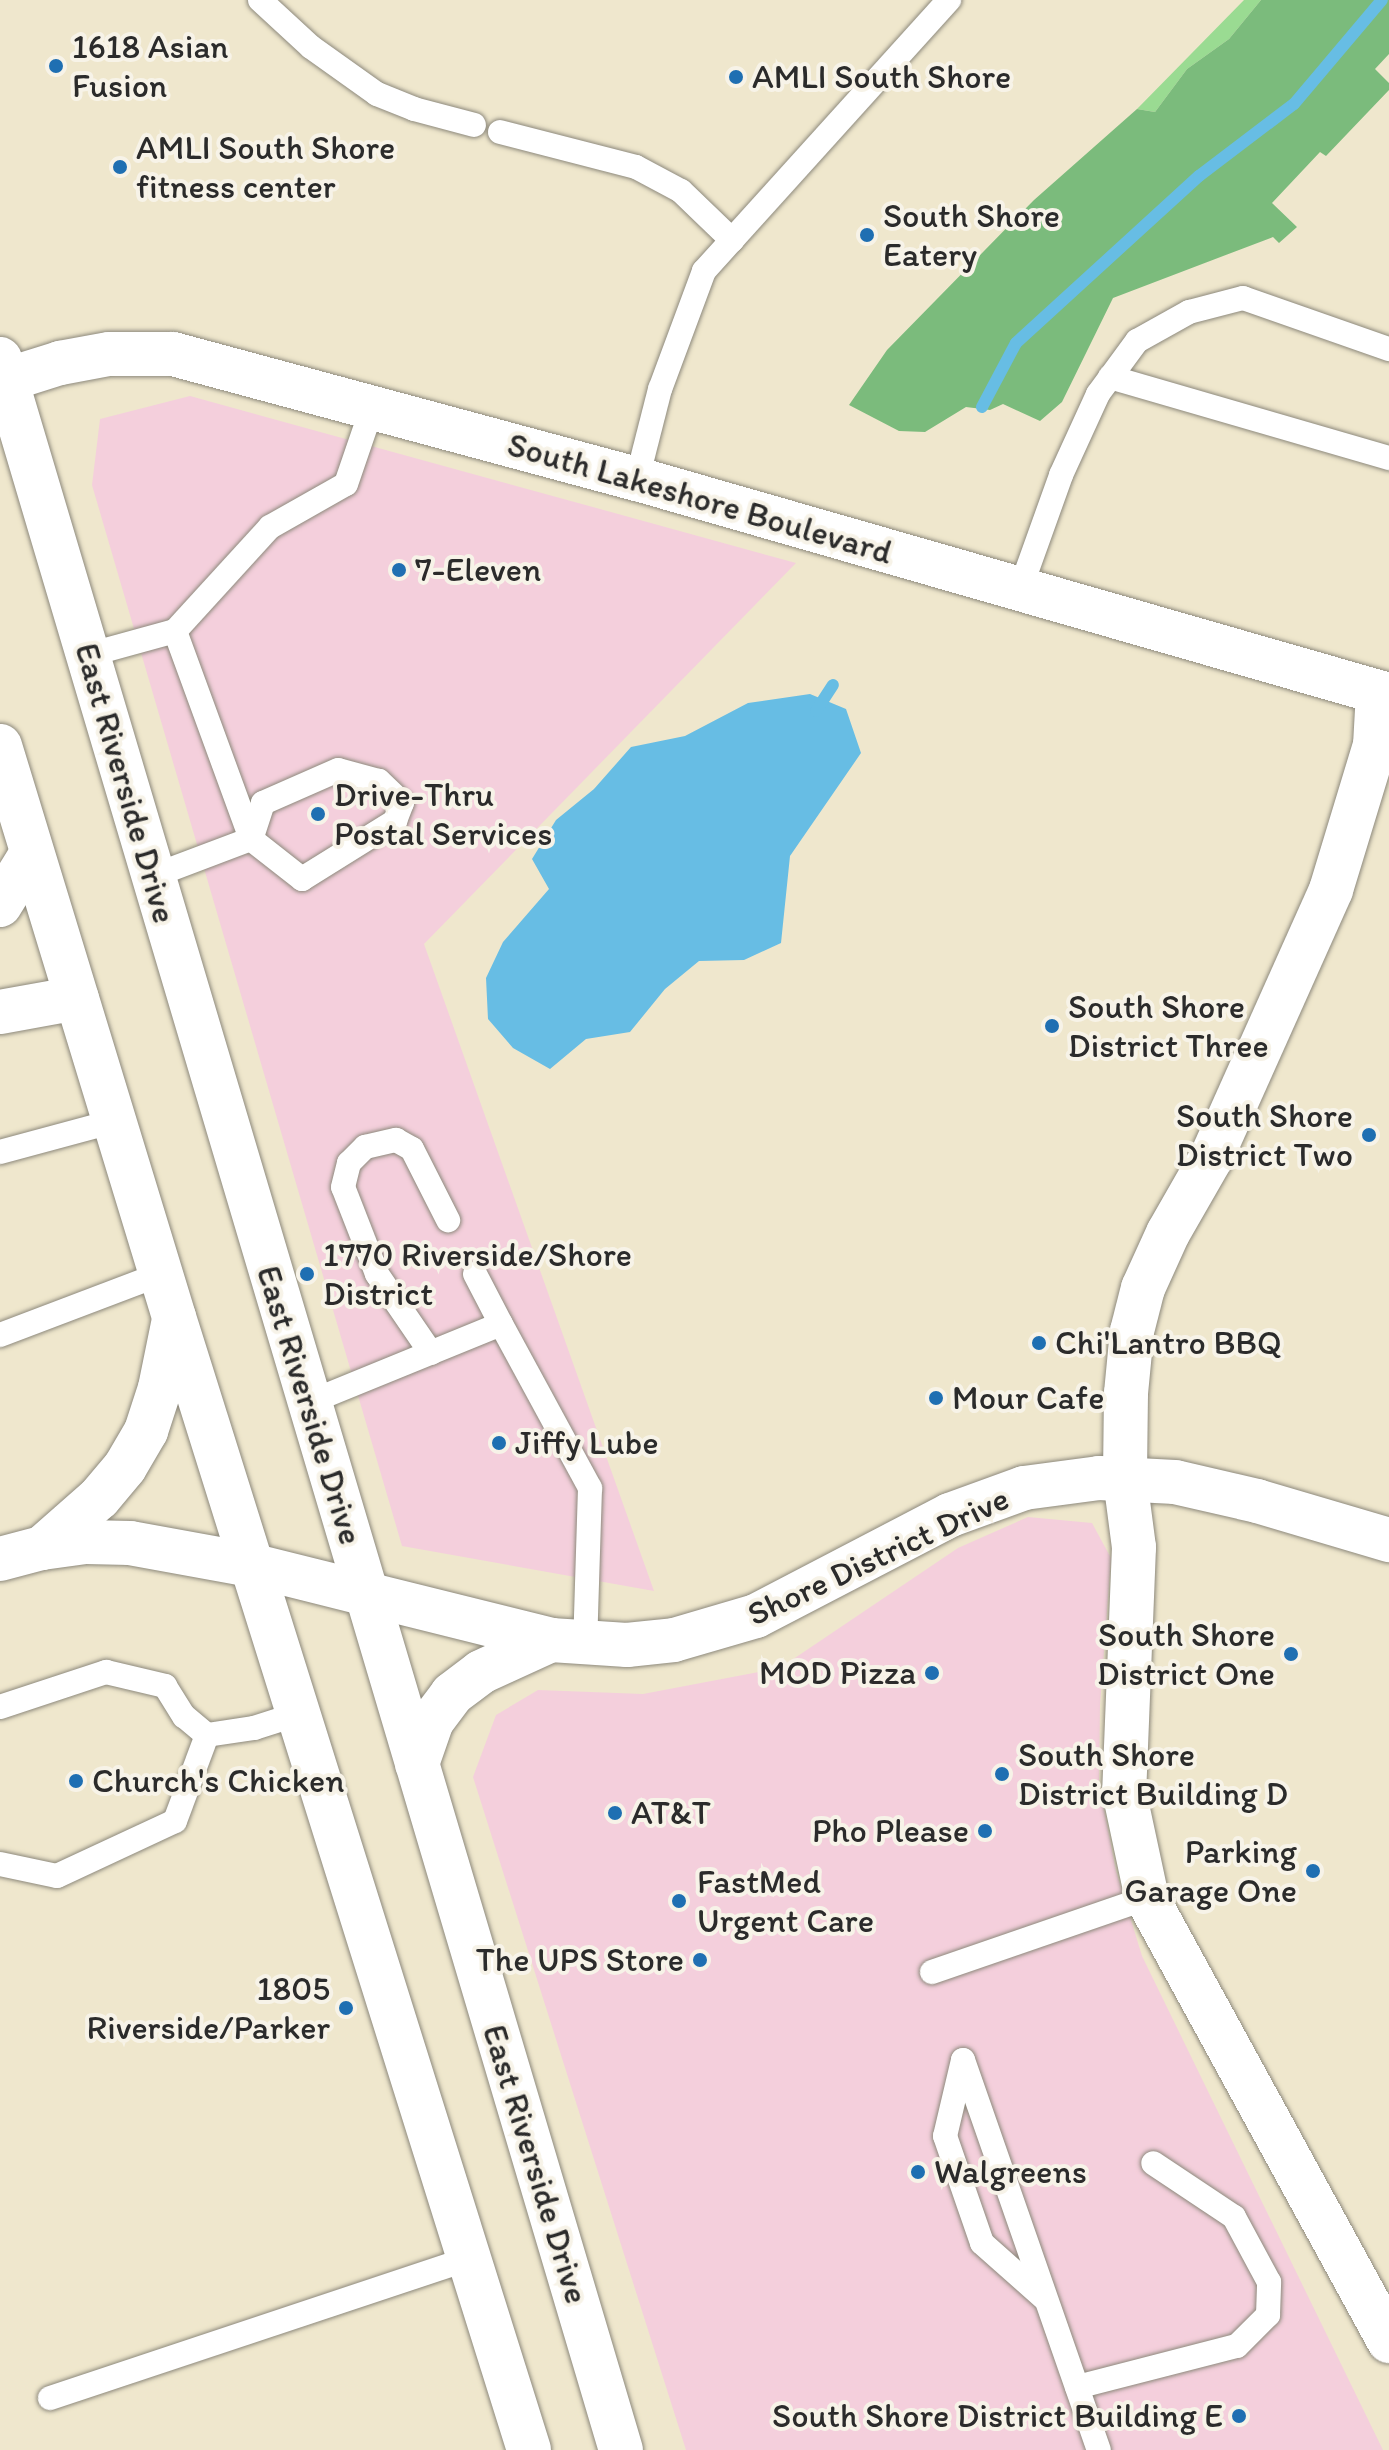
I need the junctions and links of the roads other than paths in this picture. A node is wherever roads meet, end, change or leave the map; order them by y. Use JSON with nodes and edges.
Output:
{"nodes":[{"id":1,"x":260,"y":0,"type":"edge"},
{"id":2,"x":949,"y":0,"type":"edge"},
{"id":3,"x":474,"y":125,"type":"dead end"},
{"id":4,"x":500,"y":132,"type":"dead end"},
{"id":5,"x":732,"y":240,"type":"junction"},
{"id":6,"x":1389,"y":349,"type":"edge"},
{"id":7,"x":2,"y":376,"type":"edge"},
{"id":8,"x":1110,"y":377,"type":"junction"},
{"id":9,"x":372,"y":408,"type":"junction"},
{"id":10,"x":1389,"y":458,"type":"edge"},
{"id":11,"x":637,"y":479,"type":"junction"},
{"id":12,"x":1021,"y":587,"type":"junction"},
{"id":13,"x":175,"y":631,"type":"junction"},
{"id":14,"x":88,"y":655,"type":"junction"},
{"id":15,"x":1383,"y":694,"type":"edge"},
{"id":16,"x":0,"y":746,"type":"edge"},
{"id":17,"x":251,"y":839,"type":"junction"},
{"id":18,"x":32,"y":853,"type":"junction"},
{"id":19,"x":153,"y":876,"type":"junction"},
{"id":20,"x":0,"y":905,"type":"edge"},
{"id":21,"x":77,"y":998,"type":"junction"},
{"id":22,"x":0,"y":1012,"type":"edge"},
{"id":23,"x":115,"y":1121,"type":"junction"},
{"id":24,"x":0,"y":1152,"type":"edge"},
{"id":25,"x":448,"y":1220,"type":"dead end"},
{"id":26,"x":161,"y":1274,"type":"junction"},
{"id":27,"x":475,"y":1274,"type":"dead end"},
{"id":28,"x":174,"y":1317,"type":"junction"},
{"id":29,"x":501,"y":1324,"type":"junction"},
{"id":30,"x":0,"y":1335,"type":"edge"},
{"id":31,"x":431,"y":1353,"type":"junction"},
{"id":32,"x":310,"y":1402,"type":"junction"},
{"id":33,"x":1125,"y":1479,"type":"junction"},
{"id":34,"x":1389,"y":1540,"type":"edge"},
{"id":35,"x":42,"y":1548,"type":"junction"},
{"id":36,"x":0,"y":1559,"type":"edge"},
{"id":37,"x":251,"y":1565,"type":"junction"},
{"id":38,"x":367,"y":1594,"type":"junction"},
{"id":39,"x":568,"y":1642,"type":"junction"},
{"id":40,"x":0,"y":1707,"type":"edge"},
{"id":41,"x":298,"y":1714,"type":"junction"},
{"id":42,"x":207,"y":1735,"type":"junction"},
{"id":43,"x":417,"y":1764,"type":"junction"},
{"id":44,"x":0,"y":1864,"type":"edge"},
{"id":45,"x":1147,"y":1898,"type":"junction"},
{"id":46,"x":932,"y":1972,"type":"dead end"},
{"id":47,"x":1153,"y":2163,"type":"dead end"},
{"id":48,"x":469,"y":2259,"type":"junction"},
{"id":49,"x":1046,"y":2300,"type":"junction"},
{"id":50,"x":1389,"y":2341,"type":"edge"},
{"id":51,"x":1077,"y":2387,"type":"junction"},
{"id":52,"x":50,"y":2398,"type":"dead end"},
{"id":53,"x":529,"y":2450,"type":"edge"},
{"id":54,"x":621,"y":2450,"type":"edge"},
{"id":55,"x":1099,"y":2450,"type":"edge"}],
"edges":[{"from":1,"to":3,"type":"lane"},
{"from":2,"to":5,"type":"lane"},
{"from":4,"to":5,"type":"lane"},
{"from":5,"to":11,"type":"lane"},
{"from":6,"to":8,"type":"lane"},
{"from":7,"to":9,"type":"main road","name":"South Lakeshore Boulevard"},
{"from":7,"to":14,"type":"main road","name":"East Riverside Drive"},
{"from":8,"to":10,"type":"lane"},
{"from":8,"to":12,"type":"lane"},
{"from":9,"to":11,"type":"main road","name":"South Lakeshore Boulevard"},
{"from":9,"to":13,"type":"lane"},
{"from":11,"to":12,"type":"main road","name":"South Lakeshore Boulevard"},
{"from":12,"to":15,"type":"main road","name":"South Lakeshore Boulevard"},
{"from":13,"to":14,"type":"lane"},
{"from":13,"to":17,"type":"lane"},
{"from":14,"to":19,"type":"main road","name":"East Riverside Drive"},
{"from":15,"to":33,"type":"main road"},
{"from":16,"to":18,"type":"main road"},
{"from":17,"to":17,"type":"lane"},
{"from":17,"to":19,"type":"lane"},
{"from":18,"to":20,"type":"main road"},
{"from":18,"to":21,"type":"main road"},
{"from":19,"to":32,"type":"main road","name":"East Riverside Drive"},
{"from":21,"to":22,"type":"main road"},
{"from":21,"to":23,"type":"main road"},
{"from":23,"to":24,"type":"lane"},
{"from":23,"to":26,"type":"main road"},
{"from":25,"to":31,"type":"lane"},
{"from":26,"to":28,"type":"main road"},
{"from":26,"to":30,"type":"lane"},
{"from":27,"to":29,"type":"lane"},
{"from":28,"to":35,"type":"main road"},
{"from":28,"to":37,"type":"main road"},
{"from":29,"to":31,"type":"lane"},
{"from":29,"to":39,"type":"lane"},
{"from":31,"to":32,"type":"lane"},
{"from":32,"to":38,"type":"main road","name":"East Riverside Drive"},
{"from":33,"to":34,"type":"main road","name":"Shore District Drive"},
{"from":33,"to":39,"type":"main road","name":"Shore District Drive"},
{"from":33,"to":45,"type":"main road"},
{"from":35,"to":36,"type":"main road","name":"Shore District Drive"},
{"from":35,"to":37,"type":"main road","name":"Shore District Drive"},
{"from":37,"to":38,"type":"main road","name":"Shore District Drive"},
{"from":37,"to":41,"type":"main road"},
{"from":38,"to":39,"type":"main road","name":"Shore District Drive"},
{"from":38,"to":43,"type":"main road","name":"East Riverside Drive"},
{"from":39,"to":43,"type":"main road"},
{"from":40,"to":42,"type":"lane"},
{"from":41,"to":42,"type":"lane"},
{"from":41,"to":48,"type":"main road"},
{"from":42,"to":44,"type":"lane"},
{"from":43,"to":54,"type":"main road","name":"East Riverside Drive"},
{"from":45,"to":46,"type":"lane"},
{"from":45,"to":50,"type":"main road"},
{"from":47,"to":51,"type":"lane"},
{"from":48,"to":52,"type":"lane"},
{"from":48,"to":53,"type":"main road"},
{"from":49,"to":49,"type":"lane"},
{"from":49,"to":51,"type":"lane"},
{"from":51,"to":55,"type":"lane"}]}
